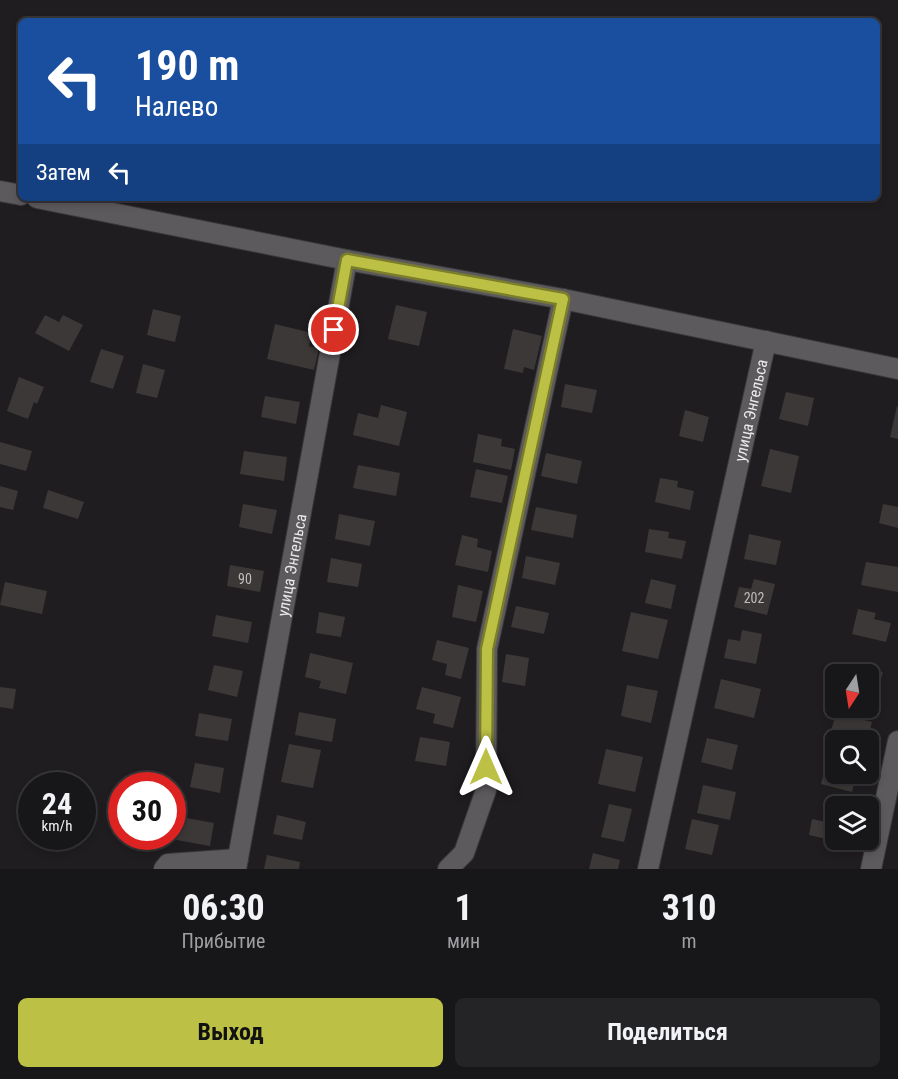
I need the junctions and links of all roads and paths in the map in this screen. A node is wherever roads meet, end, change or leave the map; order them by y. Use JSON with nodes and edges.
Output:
{"nodes":[{"id":1,"x":0,"y":190,"type":"edge"},
{"id":2,"x":18,"y":194,"type":"edge"},
{"id":3,"x":52,"y":201,"type":"edge"},
{"id":4,"x":347,"y":260,"type":"junction"},
{"id":5,"x":563,"y":299,"type":"junction"},
{"id":6,"x":766,"y":340,"type":"junction"},
{"id":7,"x":898,"y":369,"type":"edge"},
{"id":8,"x":898,"y":741,"type":"edge"},
{"id":9,"x":237,"y":864,"type":"edge"},
{"id":10,"x":164,"y":869,"type":"edge"},
{"id":11,"x":448,"y":869,"type":"edge"},
{"id":12,"x":648,"y":869,"type":"edge"},
{"id":13,"x":871,"y":869,"type":"edge"}],
"edges":[{"from":1,"to":2,"type":"street"},
{"from":3,"to":4,"type":"street"},
{"from":4,"to":5,"type":"street"},
{"from":4,"to":9,"type":"street","name":"улица Энгельса"},
{"from":5,"to":6,"type":"street"},
{"from":5,"to":11,"type":"street"},
{"from":6,"to":7,"type":"street"},
{"from":6,"to":12,"type":"street","name":"улица Энгельса"},
{"from":8,"to":13,"type":"street"},
{"from":9,"to":10,"type":"street"}]}
